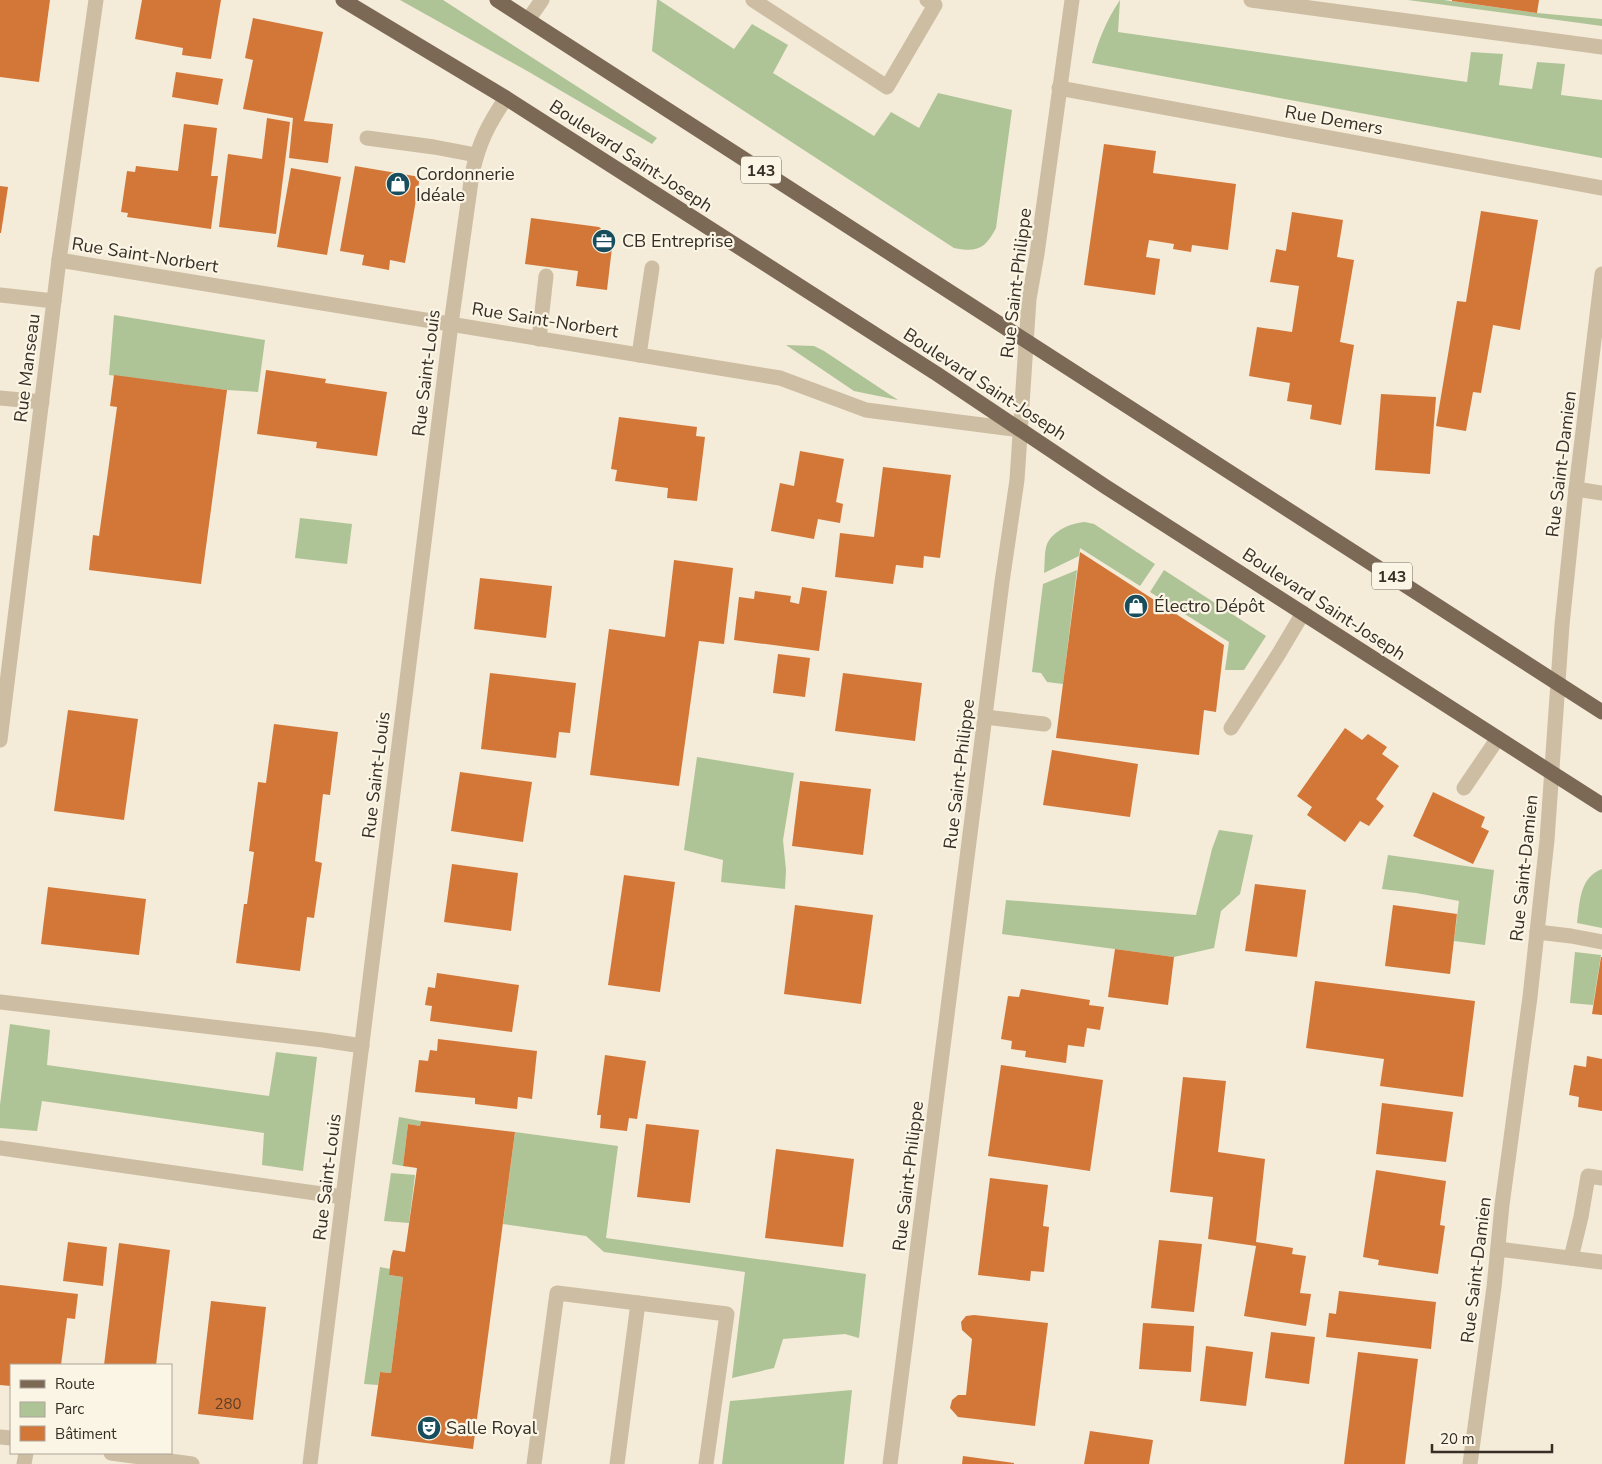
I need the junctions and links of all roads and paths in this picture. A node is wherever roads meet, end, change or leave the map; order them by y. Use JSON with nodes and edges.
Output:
{"nodes":[{"id":1,"x":96,"y":0,"type":"edge"},
{"id":2,"x":343,"y":0,"type":"edge"},
{"id":3,"x":497,"y":0,"type":"edge"},
{"id":4,"x":542,"y":0,"type":"edge"},
{"id":5,"x":753,"y":0,"type":"edge"},
{"id":6,"x":1072,"y":0,"type":"edge"},
{"id":7,"x":1251,"y":0,"type":"edge"},
{"id":8,"x":934,"y":2,"type":"edge"},
{"id":9,"x":528,"y":20,"type":"junction"},
{"id":10,"x":1602,"y":47,"type":"edge"},
{"id":11,"x":1059,"y":88,"type":"junction"},
{"id":12,"x":506,"y":98,"type":"junction"},
{"id":13,"x":367,"y":138,"type":"dead end"},
{"id":14,"x":476,"y":155,"type":"junction"},
{"id":15,"x":1602,"y":188,"type":"edge"},
{"id":16,"x":59,"y":260,"type":"junction"},
{"id":17,"x":652,"y":268,"type":"dead end"},
{"id":18,"x":1602,"y":274,"type":"edge"},
{"id":19,"x":546,"y":276,"type":"dead end"},
{"id":20,"x":0,"y":294,"type":"edge"},
{"id":21,"x":54,"y":301,"type":"junction"},
{"id":22,"x":451,"y":324,"type":"junction"},
{"id":23,"x":539,"y":339,"type":"junction"},
{"id":24,"x":1026,"y":340,"type":"junction"},
{"id":25,"x":639,"y":355,"type":"junction"},
{"id":26,"x":0,"y":398,"type":"edge"},
{"id":27,"x":42,"y":402,"type":"junction"},
{"id":28,"x":1021,"y":430,"type":"junction"},
{"id":29,"x":1576,"y":489,"type":"junction"},
{"id":30,"x":1602,"y":493,"type":"edge"},
{"id":31,"x":1303,"y":613,"type":"junction"},
{"id":32,"x":1558,"y":684,"type":"junction"},
{"id":33,"x":1602,"y":712,"type":"edge"},
{"id":34,"x":985,"y":718,"type":"junction"},
{"id":35,"x":1044,"y":724,"type":"dead end"},
{"id":36,"x":1231,"y":728,"type":"dead end"},
{"id":37,"x":1498,"y":738,"type":"junction"},
{"id":38,"x":0,"y":740,"type":"edge"},
{"id":39,"x":1552,"y":774,"type":"junction"},
{"id":40,"x":1464,"y":788,"type":"dead end"},
{"id":41,"x":1602,"y":806,"type":"edge"},
{"id":42,"x":1537,"y":932,"type":"junction"},
{"id":43,"x":1602,"y":942,"type":"edge"},
{"id":44,"x":0,"y":1002,"type":"edge"},
{"id":45,"x":362,"y":1046,"type":"junction"},
{"id":46,"x":0,"y":1148,"type":"edge"},
{"id":47,"x":1602,"y":1178,"type":"edge"},
{"id":48,"x":343,"y":1197,"type":"junction"},
{"id":49,"x":1498,"y":1249,"type":"junction"},
{"id":50,"x":1571,"y":1258,"type":"junction"},
{"id":51,"x":1602,"y":1262,"type":"edge"},
{"id":52,"x":638,"y":1303,"type":"junction"},
{"id":53,"x":118,"y":1454,"type":"edge"},
{"id":54,"x":192,"y":1464,"type":"edge"},
{"id":55,"x":310,"y":1464,"type":"edge"},
{"id":56,"x":534,"y":1464,"type":"edge"},
{"id":57,"x":617,"y":1464,"type":"edge"},
{"id":58,"x":706,"y":1464,"type":"edge"},
{"id":59,"x":890,"y":1464,"type":"edge"},
{"id":60,"x":1470,"y":1464,"type":"edge"}],
"edges":[{"from":1,"to":16,"type":"street","name":"Rue Manseau"},
{"from":2,"to":12,"type":"main road","name":"Boulevard Saint-Joseph"},
{"from":3,"to":9,"type":"main road","number":"143"},
{"from":4,"to":9,"type":"street"},
{"from":5,"to":8,"type":"street"},
{"from":6,"to":11,"type":"street","name":"Rue Saint-Philippe"},
{"from":7,"to":10,"type":"street"},
{"from":9,"to":24,"type":"main road","number":"143"},
{"from":11,"to":15,"type":"street","name":"Rue Demers"},
{"from":11,"to":24,"type":"street","name":"Rue Saint-Philippe"},
{"from":12,"to":14,"type":"street","name":"Rue Saint-Louis"},
{"from":12,"to":28,"type":"main road","name":"Boulevard Saint-Joseph"},
{"from":13,"to":14,"type":"street"},
{"from":14,"to":22,"type":"street","name":"Rue Saint-Louis"},
{"from":16,"to":21,"type":"street","name":"Rue Manseau"},
{"from":16,"to":22,"type":"street","name":"Rue Saint-Norbert"},
{"from":17,"to":25,"type":"street"},
{"from":18,"to":29,"type":"street","name":"Rue Saint-Damien"},
{"from":19,"to":23,"type":"street"},
{"from":20,"to":21,"type":"street"},
{"from":21,"to":27,"type":"street","name":"Rue Manseau"},
{"from":22,"to":23,"type":"street","name":"Rue Saint-Norbert"},
{"from":22,"to":45,"type":"street","name":"Rue Saint-Louis"},
{"from":23,"to":25,"type":"street","name":"Rue Saint-Norbert"},
{"from":24,"to":28,"type":"street","name":"Rue Saint-Philippe"},
{"from":24,"to":32,"type":"main road","number":"143"},
{"from":25,"to":28,"type":"street","name":"Rue Saint-Norbert"},
{"from":26,"to":27,"type":"street"},
{"from":27,"to":38,"type":"street","name":"Rue Manseau"},
{"from":28,"to":31,"type":"main road","name":"Boulevard Saint-Joseph"},
{"from":28,"to":34,"type":"street","name":"Rue Saint-Philippe"},
{"from":29,"to":30,"type":"street"},
{"from":29,"to":32,"type":"street","name":"Rue Saint-Damien"},
{"from":31,"to":36,"type":"street"},
{"from":31,"to":37,"type":"main road","name":"Boulevard Saint-Joseph"},
{"from":32,"to":33,"type":"main road","number":"143"},
{"from":32,"to":39,"type":"street","name":"Rue Saint-Damien"},
{"from":34,"to":35,"type":"street"},
{"from":34,"to":59,"type":"street","name":"Rue Saint-Philippe"},
{"from":37,"to":39,"type":"main road","name":"Boulevard Saint-Joseph"},
{"from":37,"to":40,"type":"street"},
{"from":39,"to":41,"type":"main road","name":"Boulevard Saint-Joseph"},
{"from":39,"to":42,"type":"street","name":"Rue Saint-Damien"},
{"from":42,"to":43,"type":"street"},
{"from":42,"to":49,"type":"street","name":"Rue Saint-Damien"},
{"from":44,"to":45,"type":"street"},
{"from":45,"to":48,"type":"street","name":"Rue Saint-Louis"},
{"from":46,"to":48,"type":"street"},
{"from":47,"to":50,"type":"street"},
{"from":48,"to":55,"type":"street","name":"Rue Saint-Louis"},
{"from":49,"to":50,"type":"street"},
{"from":49,"to":60,"type":"street","name":"Rue Saint-Damien"},
{"from":50,"to":51,"type":"street"},
{"from":52,"to":56,"type":"street"},
{"from":52,"to":57,"type":"street"},
{"from":52,"to":58,"type":"street"},
{"from":53,"to":54,"type":"street"}]}
